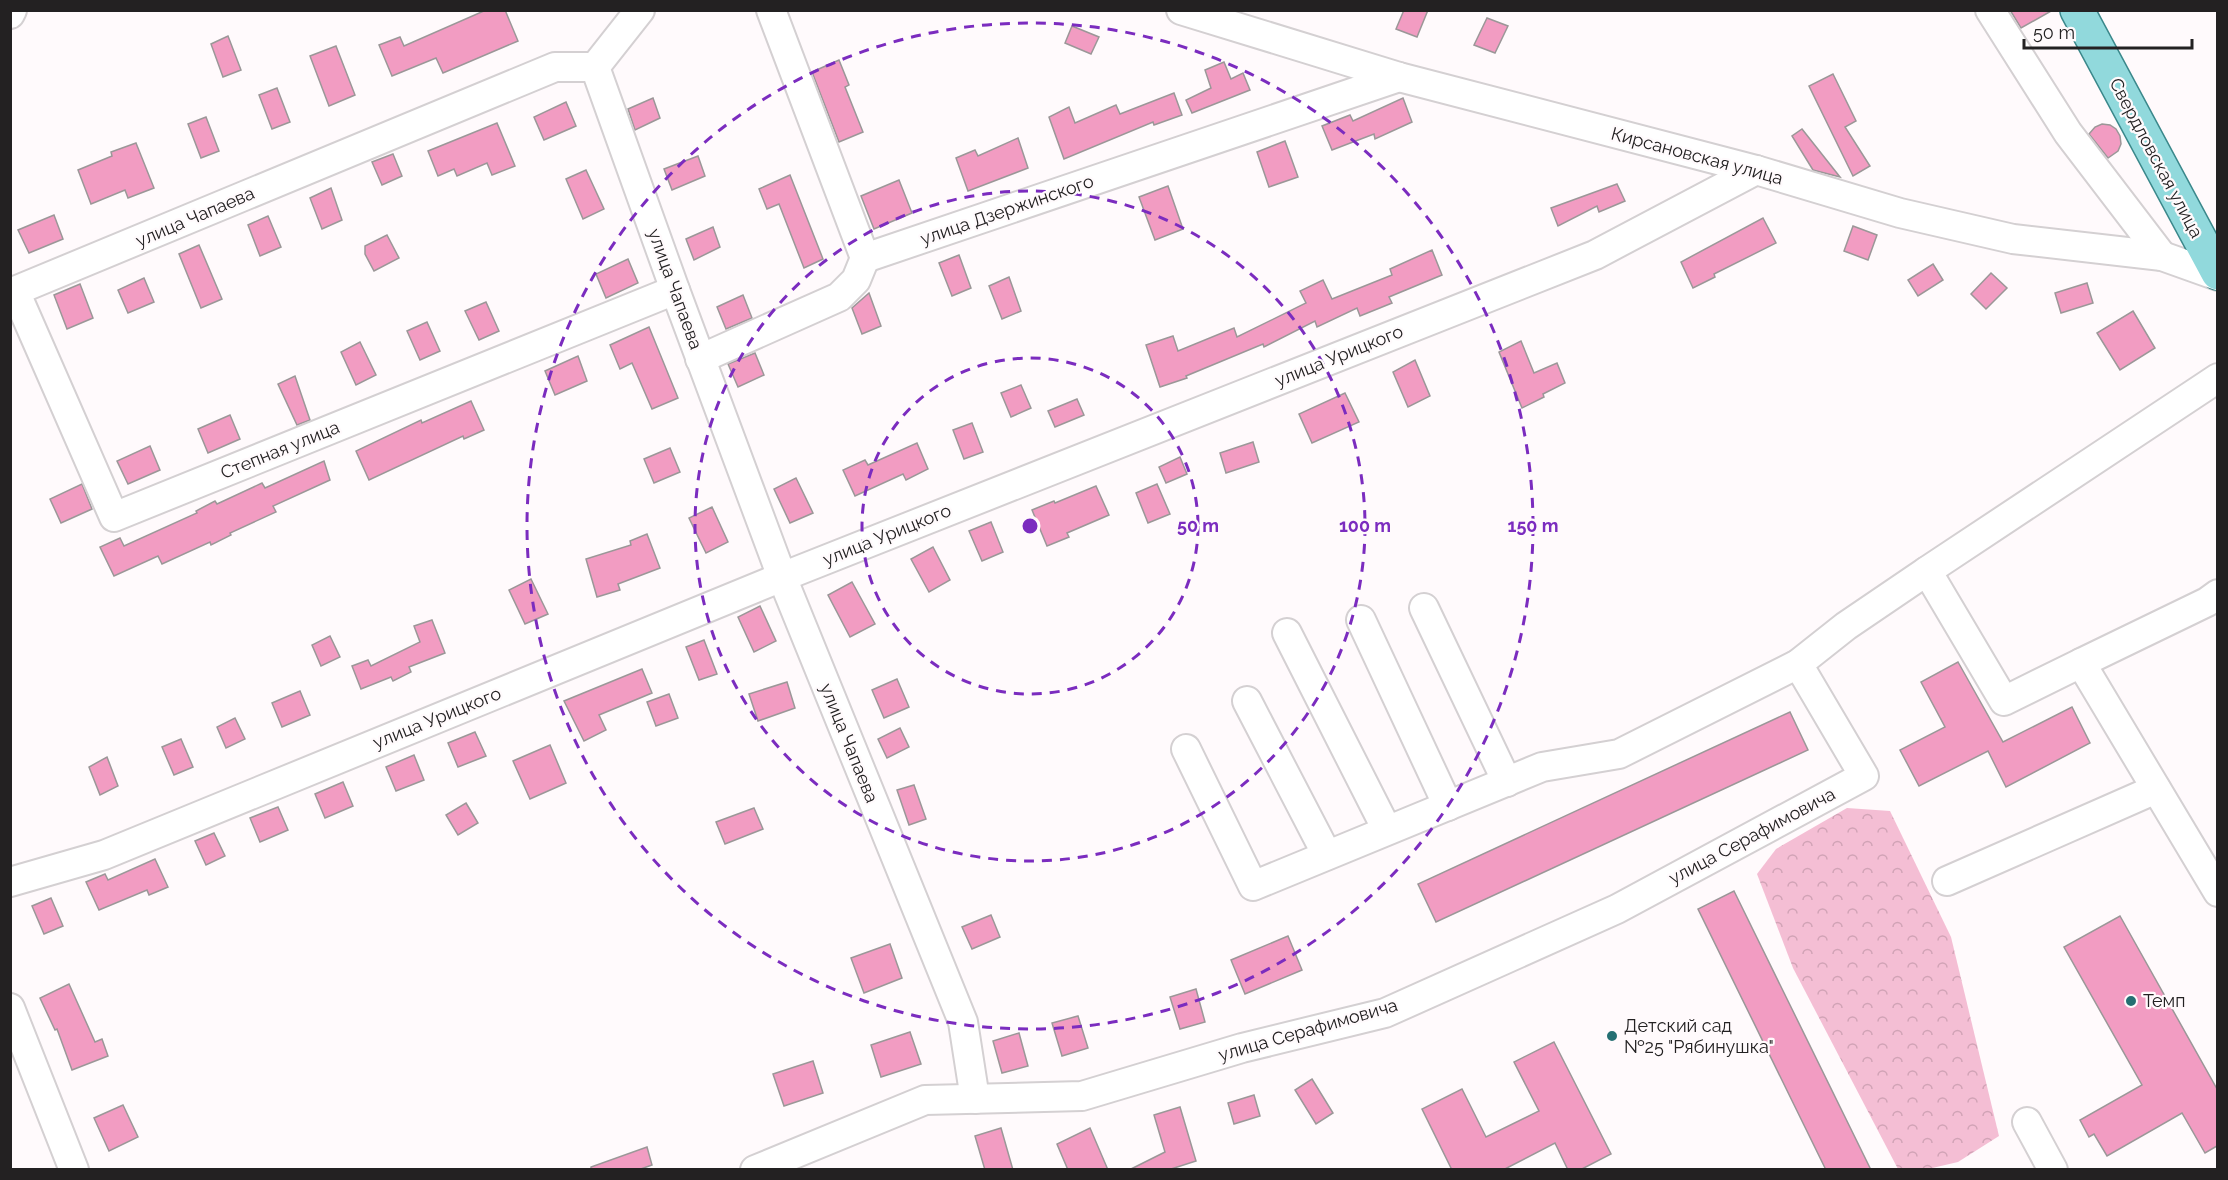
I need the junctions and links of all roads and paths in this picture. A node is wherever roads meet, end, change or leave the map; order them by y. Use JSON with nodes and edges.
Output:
{"nodes":[{"id":1,"x":640,"y":10,"type":"edge"},
{"id":2,"x":771,"y":10,"type":"edge"},
{"id":3,"x":1181,"y":10,"type":"edge"},
{"id":4,"x":1990,"y":10,"type":"edge"},
{"id":5,"x":2077,"y":10,"type":"edge"},
{"id":6,"x":595,"y":67,"type":"junction"},
{"id":7,"x":1399,"y":77,"type":"junction"},
{"id":8,"x":1756,"y":170,"type":"junction"},
{"id":9,"x":2162,"y":256,"type":"junction"},
{"id":10,"x":865,"y":258,"type":"junction"},
{"id":11,"x":2217,"y":275,"type":"edge"},
{"id":12,"x":675,"y":290,"type":"junction"},
{"id":13,"x":13,"y":292,"type":"edge"},
{"id":14,"x":700,"y":359,"type":"junction"},
{"id":15,"x":2217,"y":378,"type":"edge"},
{"id":16,"x":1927,"y":571,"type":"junction"},
{"id":17,"x":782,"y":577,"type":"junction"},
{"id":18,"x":2217,"y":594,"type":"edge"},
{"id":19,"x":1424,"y":608,"type":"dead end"},
{"id":20,"x":1361,"y":620,"type":"dead end"},
{"id":21,"x":1287,"y":633,"type":"dead end"},
{"id":22,"x":2081,"y":663,"type":"junction"},
{"id":23,"x":1798,"y":664,"type":"junction"},
{"id":24,"x":1247,"y":701,"type":"dead end"},
{"id":25,"x":1186,"y":749,"type":"dead end"},
{"id":26,"x":1507,"y":782,"type":"junction"},
{"id":27,"x":2156,"y":789,"type":"junction"},
{"id":28,"x":1448,"y":806,"type":"junction"},
{"id":29,"x":1387,"y":830,"type":"junction"},
{"id":30,"x":1327,"y":855,"type":"junction"},
{"id":31,"x":1947,"y":881,"type":"dead end"},
{"id":32,"x":10,"y":882,"type":"edge"},
{"id":33,"x":2217,"y":892,"type":"edge"},
{"id":34,"x":10,"y":1008,"type":"edge"},
{"id":35,"x":975,"y":1099,"type":"junction"},
{"id":36,"x":2027,"y":1122,"type":"dead end"},
{"id":37,"x":74,"y":1170,"type":"edge"},
{"id":38,"x":754,"y":1170,"type":"edge"},
{"id":39,"x":2053,"y":1170,"type":"edge"}],
"edges":[{"from":1,"to":6,"type":"street"},
{"from":2,"to":10,"type":"street"},
{"from":3,"to":7,"type":"street","name":"Кирсановская улица"},
{"from":4,"to":9,"type":"street"},
{"from":5,"to":11,"type":"main road","name":"Свердловская улица"},
{"from":6,"to":12,"type":"street","name":"улица Чапаева"},
{"from":6,"to":13,"type":"street","name":"улица Чапаева"},
{"from":7,"to":8,"type":"street","name":"Кирсановская улица"},
{"from":7,"to":10,"type":"street","name":"улица Дзержинского"},
{"from":8,"to":9,"type":"street","name":"Кирсановская улица"},
{"from":8,"to":17,"type":"street","name":"улица Урицкого"},
{"from":9,"to":11,"type":"street","name":"Кирсановская улица"},
{"from":10,"to":14,"type":"street"},
{"from":12,"to":13,"type":"street","name":"Степная улица"},
{"from":12,"to":14,"type":"street","name":"улица Чапаева"},
{"from":14,"to":17,"type":"street","name":"улица Чапаева"},
{"from":15,"to":16,"type":"street"},
{"from":16,"to":22,"type":"street"},
{"from":16,"to":23,"type":"street"},
{"from":17,"to":32,"type":"street","name":"улица Урицкого"},
{"from":17,"to":35,"type":"street","name":"улица Чапаева"},
{"from":18,"to":22,"type":"street"},
{"from":19,"to":26,"type":"street"},
{"from":20,"to":28,"type":"street"},
{"from":21,"to":29,"type":"street"},
{"from":22,"to":27,"type":"street"},
{"from":23,"to":26,"type":"street"},
{"from":23,"to":35,"type":"street","name":"улица Серафимовича"},
{"from":24,"to":30,"type":"street"},
{"from":25,"to":30,"type":"street"},
{"from":26,"to":28,"type":"street"},
{"from":27,"to":31,"type":"street"},
{"from":27,"to":33,"type":"street"},
{"from":28,"to":29,"type":"street"},
{"from":29,"to":30,"type":"street"},
{"from":34,"to":37,"type":"street"},
{"from":35,"to":38,"type":"street","name":"улица Серафимовича"},
{"from":36,"to":39,"type":"street"}]}
